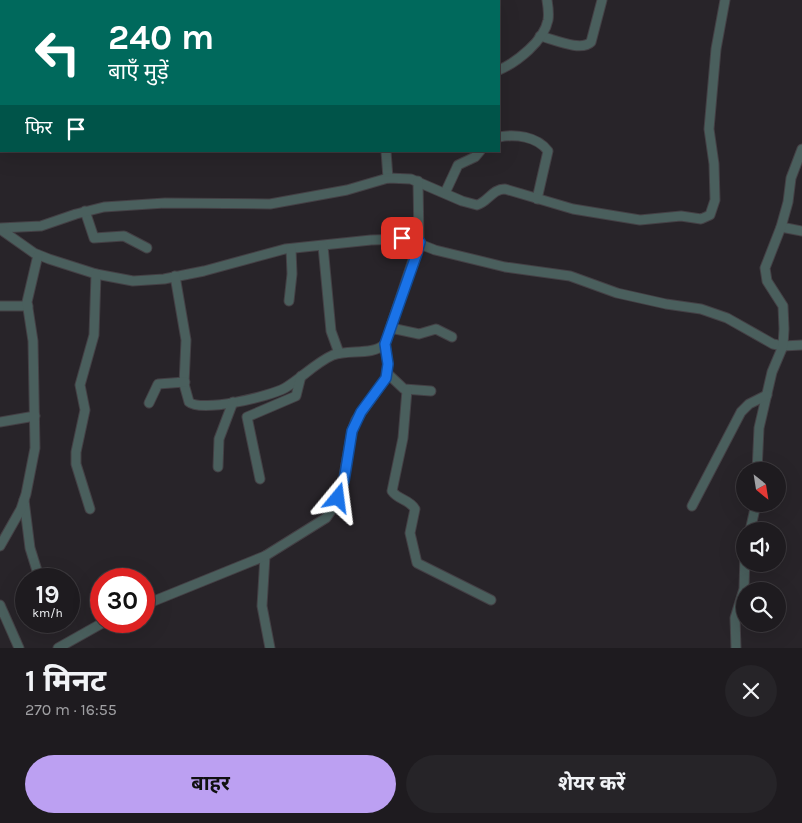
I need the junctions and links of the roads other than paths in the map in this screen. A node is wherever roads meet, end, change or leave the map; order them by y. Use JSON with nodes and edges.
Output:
{"nodes":[{"id":1,"x":548,"y":0,"type":"edge"},
{"id":2,"x":602,"y":0,"type":"edge"},
{"id":3,"x":724,"y":0,"type":"edge"},
{"id":4,"x":540,"y":36,"type":"junction"},
{"id":5,"x":500,"y":69,"type":"edge"},
{"id":6,"x":500,"y":137,"type":"edge"},
{"id":7,"x":802,"y":149,"type":"edge"},
{"id":8,"x":386,"y":152,"type":"edge"},
{"id":9,"x":479,"y":152,"type":"edge"},
{"id":10,"x":388,"y":178,"type":"junction"},
{"id":11,"x":418,"y":181,"type":"junction"},
{"id":12,"x":445,"y":193,"type":"junction"},
{"id":13,"x":537,"y":199,"type":"junction"},
{"id":14,"x":85,"y":211,"type":"junction"},
{"id":15,"x":781,"y":227,"type":"junction"},
{"id":16,"x":0,"y":229,"type":"edge"},
{"id":17,"x":802,"y":231,"type":"edge"},
{"id":18,"x":420,"y":242,"type":"junction"},
{"id":19,"x":323,"y":246,"type":"junction"},
{"id":20,"x":147,"y":248,"type":"dead end"},
{"id":21,"x":291,"y":249,"type":"junction"},
{"id":22,"x":38,"y":255,"type":"junction"},
{"id":23,"x":96,"y":274,"type":"junction"},
{"id":24,"x":176,"y":276,"type":"junction"},
{"id":25,"x":289,"y":301,"type":"dead end"},
{"id":26,"x":0,"y":306,"type":"edge"},
{"id":27,"x":28,"y":306,"type":"junction"},
{"id":28,"x":392,"y":328,"type":"junction"},
{"id":29,"x":452,"y":337,"type":"dead end"},
{"id":30,"x":385,"y":344,"type":"junction"},
{"id":31,"x":802,"y":345,"type":"edge"},
{"id":32,"x":783,"y":346,"type":"junction"},
{"id":33,"x":339,"y":353,"type":"junction"},
{"id":34,"x":387,"y":373,"type":"junction"},
{"id":35,"x":301,"y":376,"type":"junction"},
{"id":36,"x":184,"y":382,"type":"junction"},
{"id":37,"x":407,"y":390,"type":"junction"},
{"id":38,"x":431,"y":391,"type":"dead end"},
{"id":39,"x":767,"y":395,"type":"junction"},
{"id":40,"x":233,"y":402,"type":"junction"},
{"id":41,"x":149,"y":404,"type":"dead end"},
{"id":42,"x":35,"y":416,"type":"junction"},
{"id":43,"x":0,"y":422,"type":"edge"},
{"id":44,"x":757,"y":462,"type":"edge"},
{"id":45,"x":218,"y":467,"type":"dead end"},
{"id":46,"x":260,"y":479,"type":"dead end"},
{"id":47,"x":24,"y":500,"type":"junction"},
{"id":48,"x":692,"y":506,"type":"dead end"},
{"id":49,"x":90,"y":509,"type":"dead end"},
{"id":50,"x":0,"y":546,"type":"edge"},
{"id":51,"x":266,"y":556,"type":"junction"},
{"id":52,"x":36,"y":568,"type":"edge"},
{"id":53,"x":745,"y":572,"type":"edge"},
{"id":54,"x":490,"y":600,"type":"dead end"},
{"id":55,"x":155,"y":601,"type":"edge"},
{"id":56,"x":0,"y":605,"type":"edge"},
{"id":57,"x":90,"y":630,"type":"edge"},
{"id":58,"x":19,"y":648,"type":"edge"},
{"id":59,"x":58,"y":648,"type":"edge"},
{"id":60,"x":270,"y":648,"type":"edge"},
{"id":61,"x":736,"y":648,"type":"edge"}],
"edges":[{"from":1,"to":4,"type":"street"},
{"from":2,"to":4,"type":"street"},
{"from":3,"to":13,"type":"street"},
{"from":4,"to":5,"type":"street"},
{"from":6,"to":13,"type":"street"},
{"from":7,"to":15,"type":"street"},
{"from":8,"to":10,"type":"street"},
{"from":9,"to":12,"type":"street"},
{"from":10,"to":11,"type":"street"},
{"from":10,"to":14,"type":"street"},
{"from":11,"to":12,"type":"street"},
{"from":11,"to":18,"type":"street"},
{"from":12,"to":13,"type":"street"},
{"from":14,"to":16,"type":"street"},
{"from":14,"to":20,"type":"street"},
{"from":15,"to":17,"type":"street"},
{"from":15,"to":32,"type":"street"},
{"from":16,"to":22,"type":"street"},
{"from":18,"to":19,"type":"street"},
{"from":18,"to":28,"type":"street"},
{"from":18,"to":32,"type":"street"},
{"from":19,"to":21,"type":"street"},
{"from":19,"to":33,"type":"street"},
{"from":21,"to":24,"type":"street"},
{"from":21,"to":25,"type":"street"},
{"from":22,"to":23,"type":"street"},
{"from":22,"to":27,"type":"street"},
{"from":23,"to":24,"type":"street"},
{"from":23,"to":49,"type":"street"},
{"from":24,"to":36,"type":"street"},
{"from":26,"to":27,"type":"street"},
{"from":27,"to":42,"type":"street"},
{"from":28,"to":29,"type":"street"},
{"from":28,"to":30,"type":"street"},
{"from":30,"to":33,"type":"street"},
{"from":30,"to":34,"type":"street"},
{"from":31,"to":32,"type":"street"},
{"from":32,"to":39,"type":"street"},
{"from":33,"to":35,"type":"street"},
{"from":34,"to":37,"type":"street"},
{"from":34,"to":51,"type":"street"},
{"from":35,"to":40,"type":"street"},
{"from":35,"to":46,"type":"street"},
{"from":36,"to":40,"type":"street"},
{"from":36,"to":41,"type":"street"},
{"from":37,"to":38,"type":"street"},
{"from":37,"to":54,"type":"street"},
{"from":39,"to":44,"type":"street"},
{"from":39,"to":48,"type":"street"},
{"from":40,"to":45,"type":"street"},
{"from":42,"to":43,"type":"street"},
{"from":42,"to":47,"type":"street"},
{"from":47,"to":50,"type":"street"},
{"from":47,"to":52,"type":"street"},
{"from":51,"to":55,"type":"street"},
{"from":51,"to":60,"type":"street"},
{"from":53,"to":61,"type":"street"},
{"from":56,"to":58,"type":"street"},
{"from":57,"to":59,"type":"street"}]}
